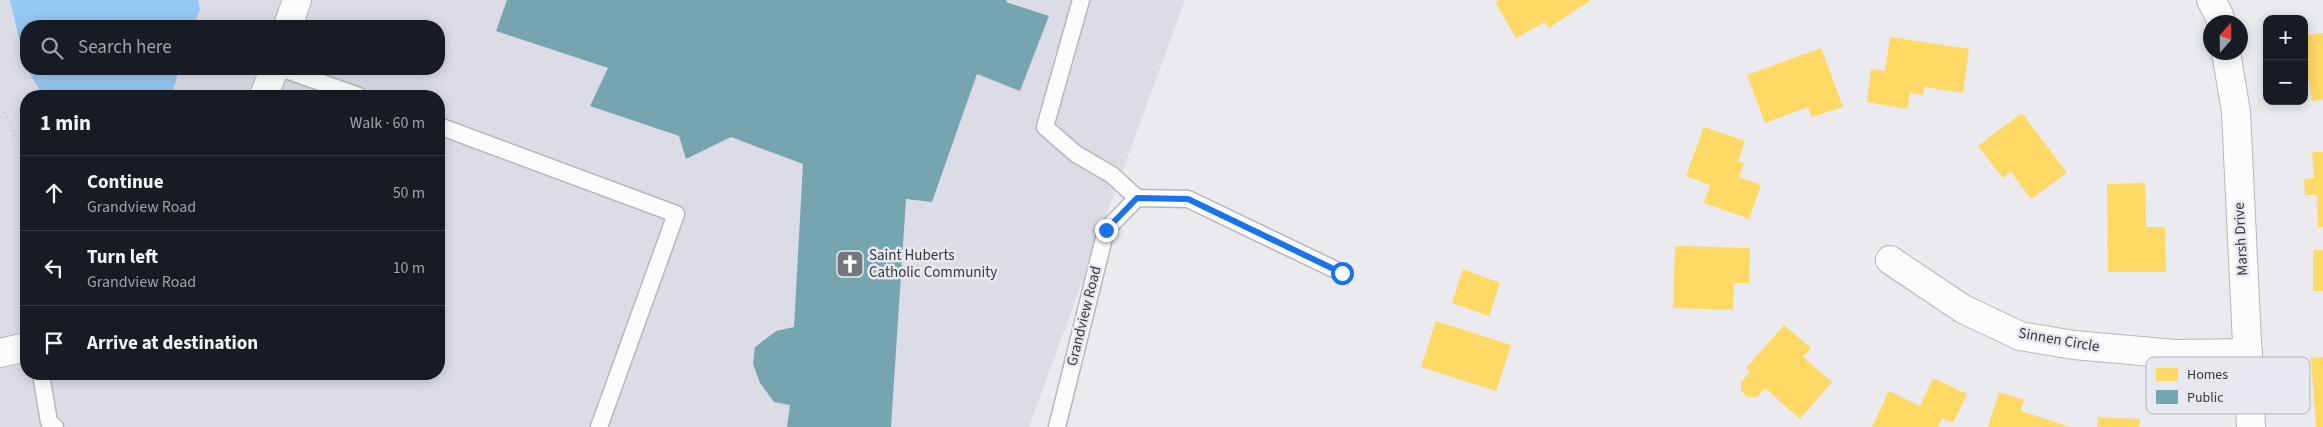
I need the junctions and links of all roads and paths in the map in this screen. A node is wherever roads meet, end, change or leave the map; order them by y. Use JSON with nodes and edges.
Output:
{"nodes":[{"id":1,"x":297,"y":0,"type":"edge"},
{"id":2,"x":1081,"y":0,"type":"edge"},
{"id":3,"x":2211,"y":0,"type":"edge"},
{"id":4,"x":2219,"y":15,"type":"edge"},
{"id":5,"x":290,"y":20,"type":"edge"},
{"id":6,"x":2227,"y":60,"type":"edge"},
{"id":7,"x":272,"y":75,"type":"edge"},
{"id":8,"x":300,"y":75,"type":"edge"},
{"id":9,"x":266,"y":90,"type":"edge"},
{"id":10,"x":343,"y":90,"type":"edge"},
{"id":11,"x":0,"y":103,"type":"edge"},
{"id":12,"x":445,"y":128,"type":"edge"},
{"id":13,"x":20,"y":146,"type":"edge"},
{"id":14,"x":1137,"y":198,"type":"junction"},
{"id":15,"x":1890,"y":260,"type":"dead end"},
{"id":16,"x":1342,"y":273,"type":"dead end"},
{"id":17,"x":20,"y":348,"type":"edge"},
{"id":18,"x":0,"y":353,"type":"edge"},
{"id":19,"x":2248,"y":353,"type":"junction"},
{"id":20,"x":2248,"y":357,"type":"edge"},
{"id":21,"x":42,"y":380,"type":"edge"},
{"id":22,"x":2250,"y":414,"type":"edge"},
{"id":23,"x":55,"y":427,"type":"edge"},
{"id":24,"x":599,"y":427,"type":"edge"},
{"id":25,"x":1057,"y":427,"type":"edge"},
{"id":26,"x":2251,"y":427,"type":"edge"}],
"edges":[{"from":1,"to":5,"type":"street"},
{"from":2,"to":14,"type":"lane"},
{"from":3,"to":4,"type":"street"},
{"from":6,"to":19,"type":"street","name":"Marsh Drive"},
{"from":7,"to":9,"type":"street"},
{"from":8,"to":10,"type":"lane"},
{"from":11,"to":13,"type":"path"},
{"from":12,"to":24,"type":"lane"},
{"from":14,"to":16,"type":"lane"},
{"from":14,"to":25,"type":"lane","name":"Grandview Road"},
{"from":15,"to":19,"type":"street","name":"Sinnen Circle"},
{"from":17,"to":18,"type":"street"},
{"from":19,"to":20,"type":"street","name":"Marsh Drive"},
{"from":21,"to":23,"type":"lane"},
{"from":22,"to":26,"type":"street","name":"Marsh Drive"}]}
